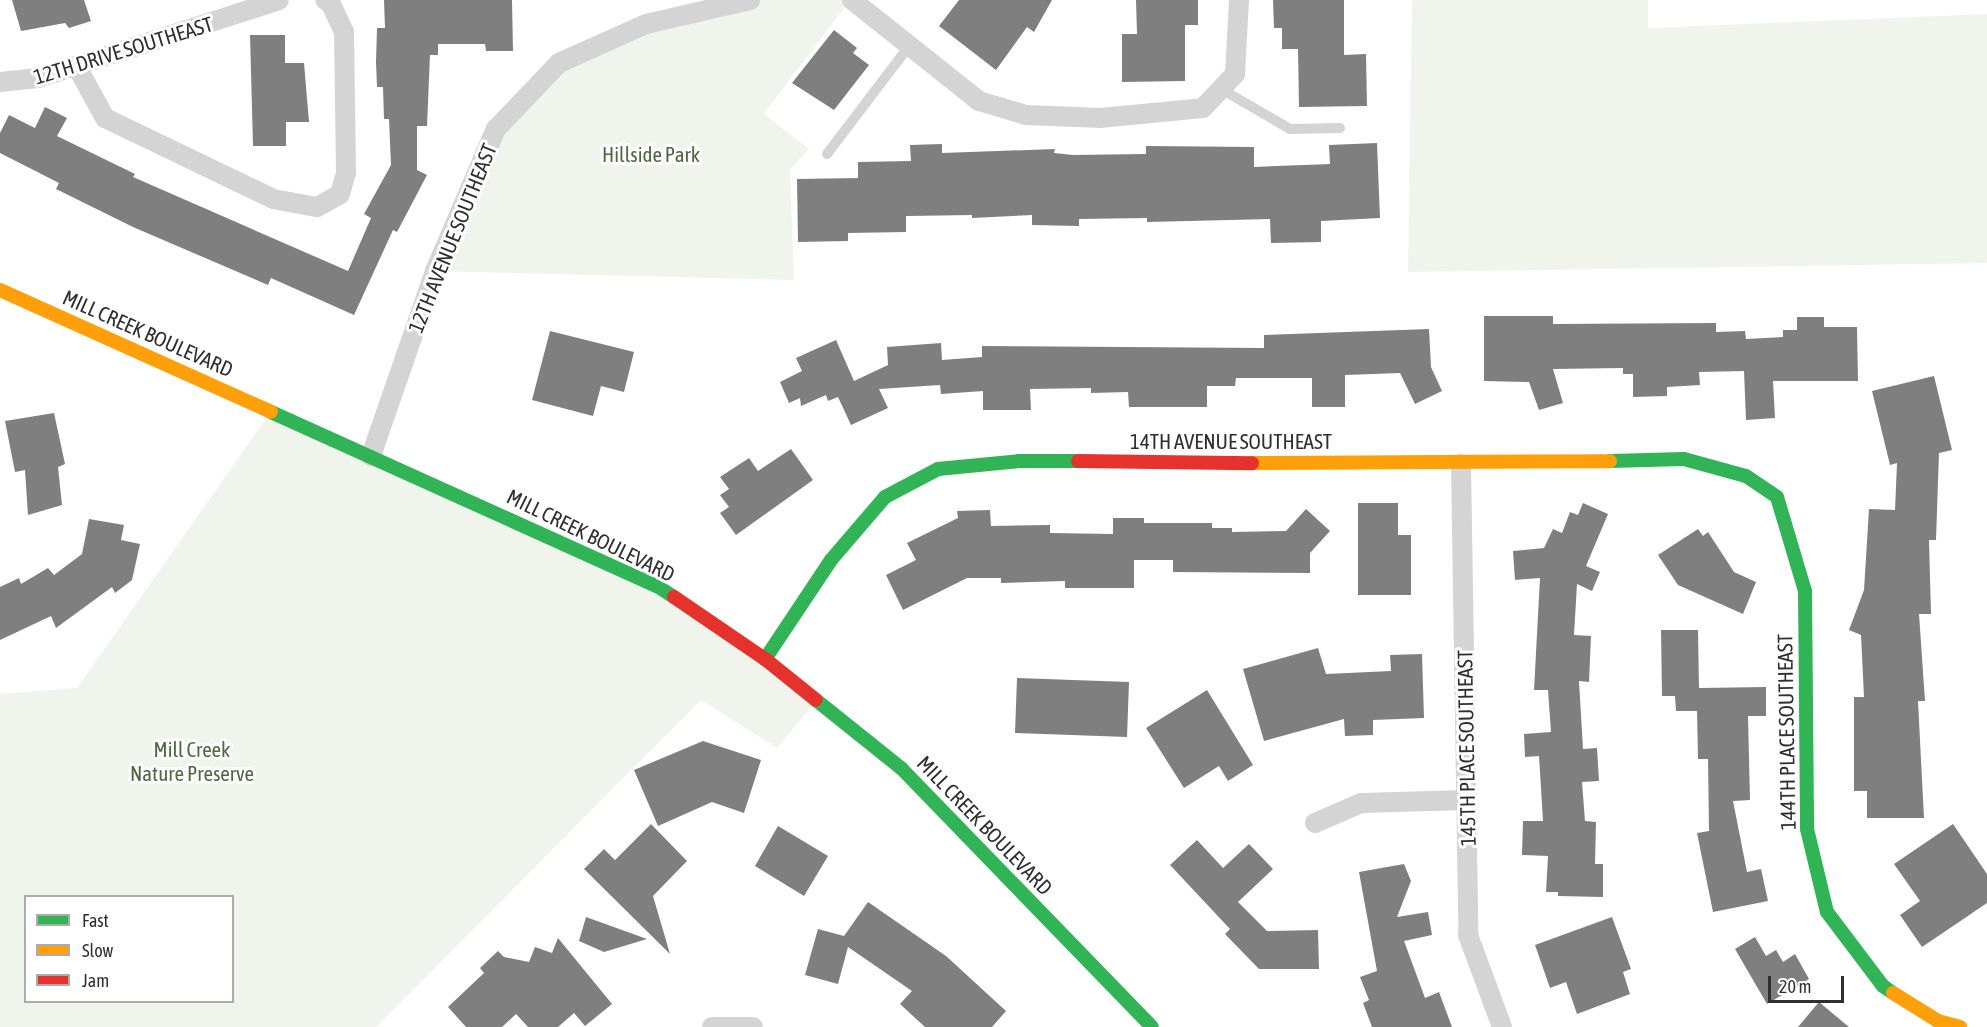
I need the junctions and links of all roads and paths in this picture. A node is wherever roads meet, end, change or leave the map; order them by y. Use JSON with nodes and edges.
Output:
{"nodes":[{"id":1,"x":279,"y":0,"type":"edge"},
{"id":2,"x":750,"y":0,"type":"edge"},
{"id":3,"x":852,"y":0,"type":"edge"},
{"id":4,"x":1239,"y":0,"type":"edge"},
{"id":5,"x":327,"y":1,"type":"edge"},
{"id":6,"x":909,"y":46,"type":"junction"},
{"id":7,"x":77,"y":67,"type":"junction"},
{"id":8,"x":1228,"y":81,"type":"junction"},
{"id":9,"x":0,"y":82,"type":"edge"},
{"id":10,"x":1340,"y":128,"type":"dead end"},
{"id":11,"x":827,"y":154,"type":"dead end"},
{"id":12,"x":0,"y":290,"type":"edge"},
{"id":13,"x":371,"y":456,"type":"junction"},
{"id":14,"x":1461,"y":464,"type":"junction"},
{"id":15,"x":1777,"y":497,"type":"joint"},
{"id":16,"x":765,"y":659,"type":"junction"},
{"id":17,"x":1467,"y":800,"type":"junction"},
{"id":18,"x":1315,"y":823,"type":"dead end"},
{"id":19,"x":712,"y":1027,"type":"edge"},
{"id":20,"x":753,"y":1027,"type":"edge"},
{"id":21,"x":1152,"y":1027,"type":"edge"},
{"id":22,"x":1503,"y":1027,"type":"edge"},
{"id":23,"x":1960,"y":1027,"type":"edge"}],
"edges":[{"from":1,"to":7,"type":"street","name":"12TH DRIVE SOUTHEAST"},
{"from":2,"to":13,"type":"street","name":"12TH AVENUE SOUTHEAST"},
{"from":3,"to":6,"type":"street"},
{"from":4,"to":8,"type":"street"},
{"from":5,"to":7,"type":"street"},
{"from":6,"to":8,"type":"street"},
{"from":6,"to":11,"type":"lane"},
{"from":7,"to":9,"type":"street","name":"12TH DRIVE SOUTHEAST"},
{"from":8,"to":10,"type":"lane"},
{"from":12,"to":13,"type":"street","name":"MILL CREEK BOULEVARD"},
{"from":13,"to":16,"type":"street","name":"MILL CREEK BOULEVARD"},
{"from":14,"to":15,"type":"street","name":"14TH AVENUE SOUTHEAST"},
{"from":14,"to":16,"type":"street","name":"14TH AVENUE SOUTHEAST"},
{"from":14,"to":17,"type":"street","name":"145TH PLACE SOUTHEAST"},
{"from":15,"to":23,"type":"street","name":"144TH PLACE SOUTHEAST"},
{"from":16,"to":21,"type":"street","name":"MILL CREEK BOULEVARD"},
{"from":17,"to":18,"type":"street"},
{"from":17,"to":22,"type":"street","name":"145TH PLACE SOUTHEAST"},
{"from":19,"to":20,"type":"street"}]}
